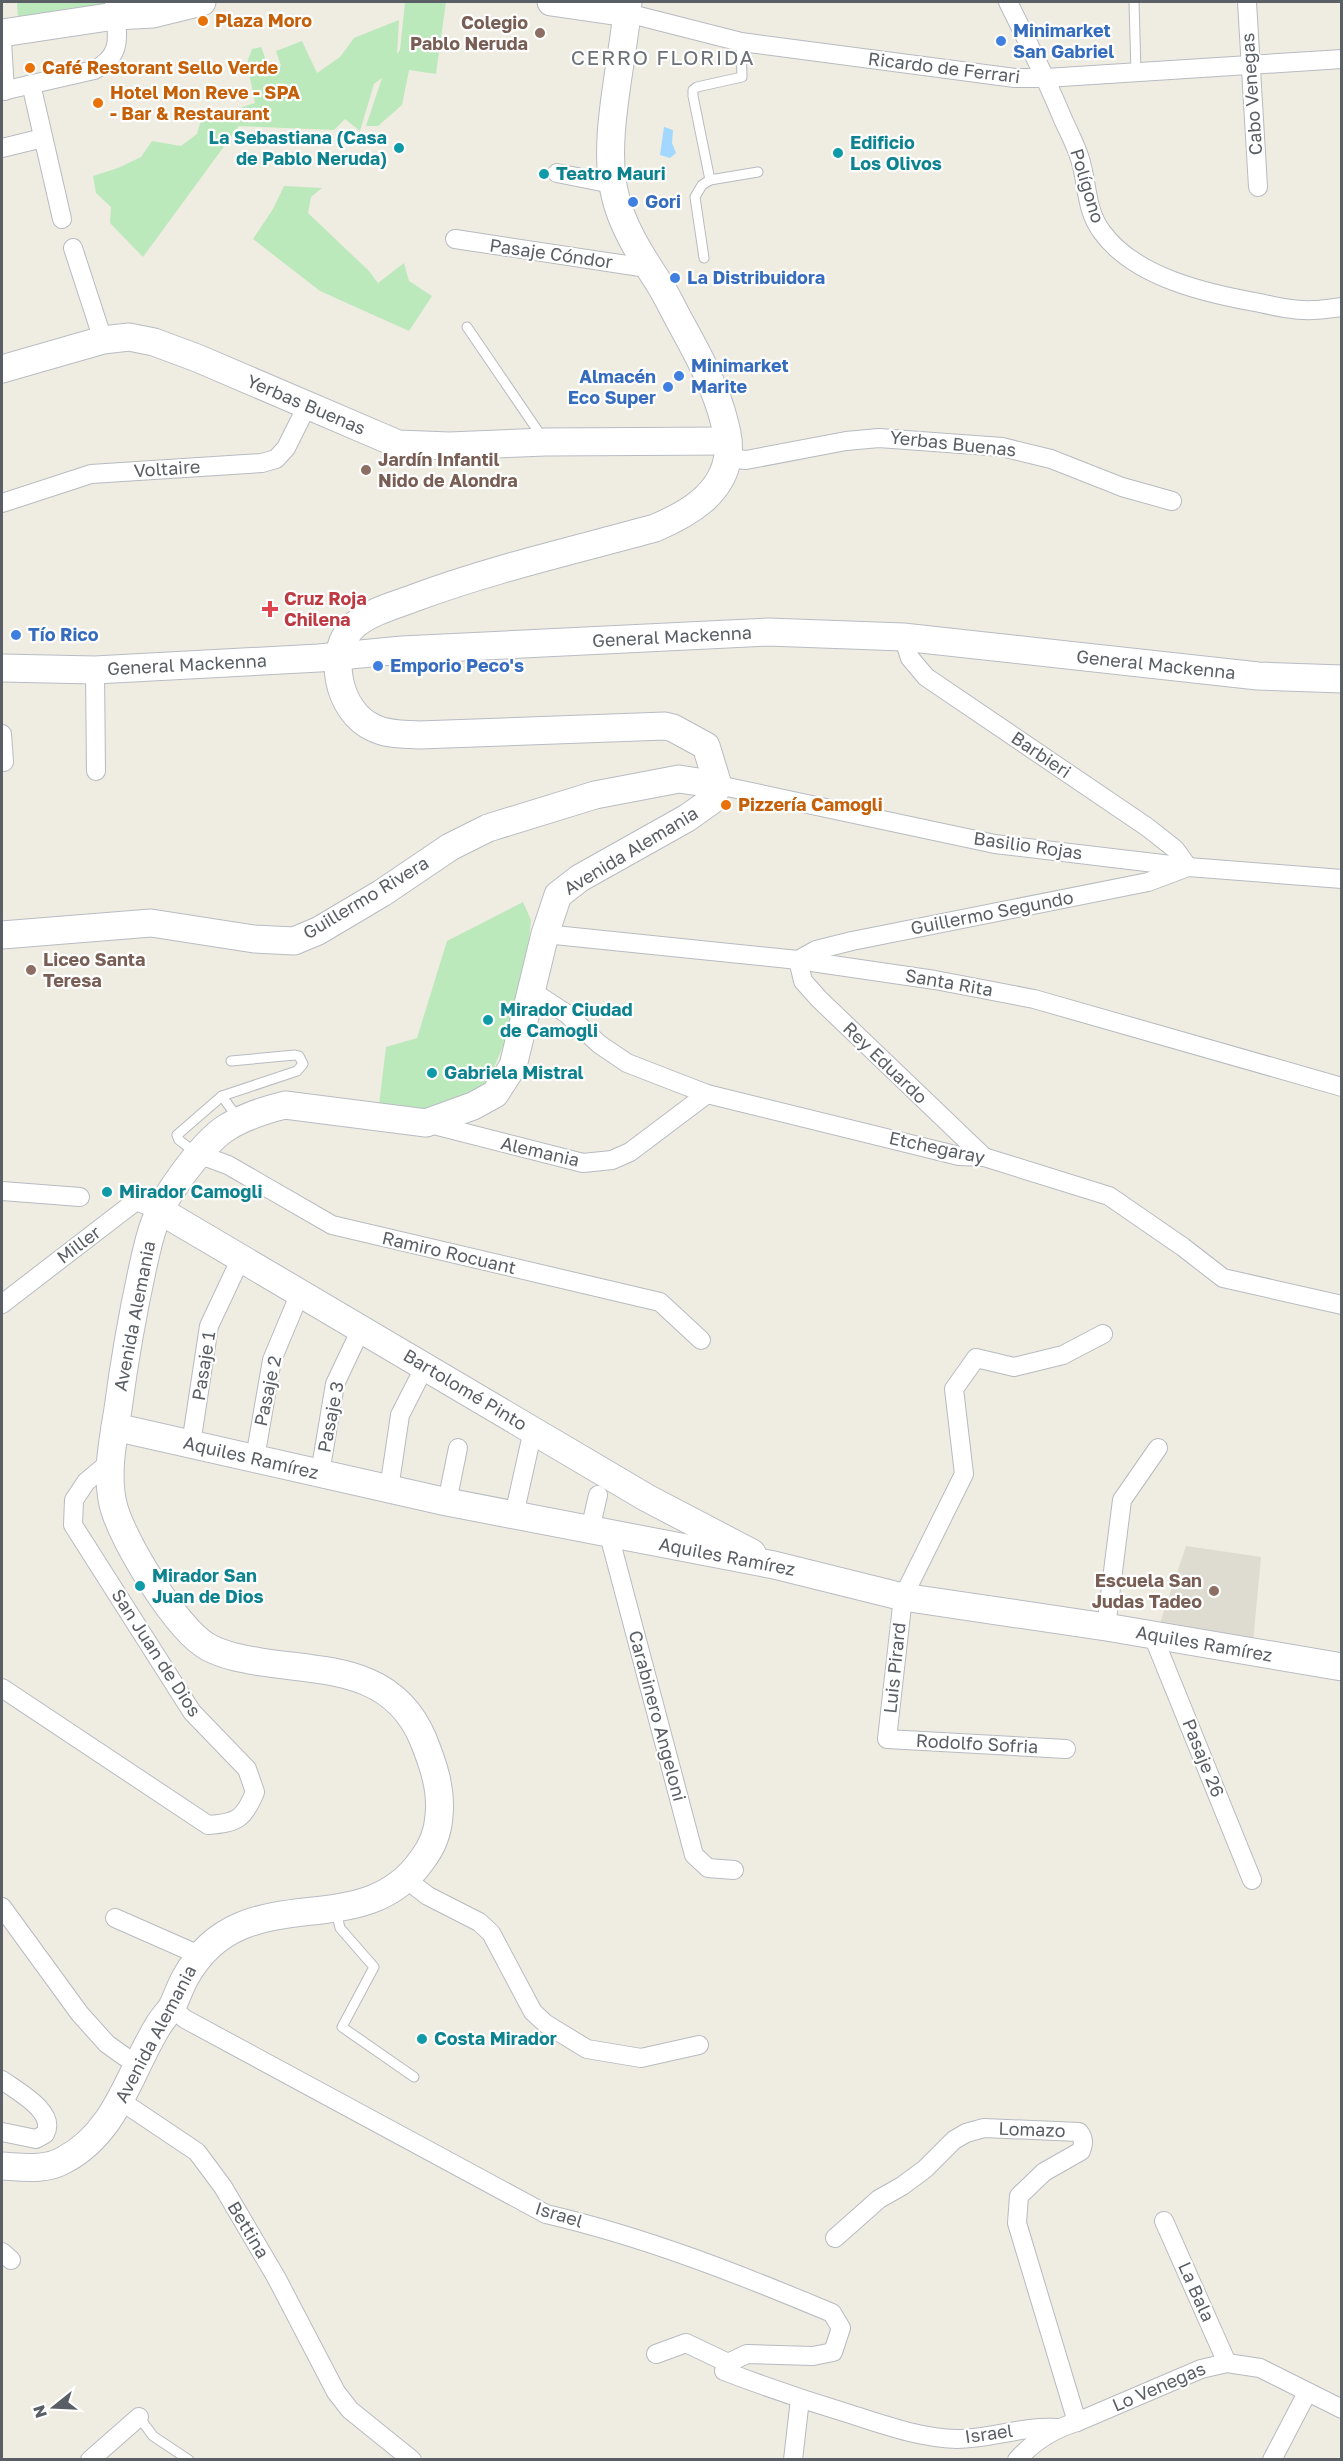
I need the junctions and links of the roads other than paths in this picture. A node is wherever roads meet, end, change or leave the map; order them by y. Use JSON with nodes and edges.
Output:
{"nodes":[{"id":1,"x":202,"y":2,"type":"edge"},
{"id":2,"x":551,"y":2,"type":"edge"},
{"id":3,"x":1008,"y":2,"type":"edge"},
{"id":4,"x":1134,"y":2,"type":"edge"},
{"id":5,"x":1247,"y":2,"type":"edge"},
{"id":6,"x":628,"y":7,"type":"edge"},
{"id":7,"x":115,"y":9,"type":"edge"},
{"id":8,"x":2,"y":33,"type":"edge"},
{"id":9,"x":2,"y":41,"type":"edge"},
{"id":10,"x":741,"y":42,"type":"junction"},
{"id":11,"x":1341,"y":59,"type":"edge"},
{"id":12,"x":1251,"y":64,"type":"junction"},
{"id":13,"x":1136,"y":72,"type":"junction"},
{"id":14,"x":1046,"y":78,"type":"junction"},
{"id":15,"x":31,"y":84,"type":"junction"},
{"id":16,"x":3,"y":91,"type":"edge"},
{"id":17,"x":43,"y":138,"type":"junction"},
{"id":18,"x":2,"y":148,"type":"edge"},
{"id":19,"x":758,"y":172,"type":"dead end"},
{"id":20,"x":557,"y":173,"type":"dead end"},
{"id":21,"x":710,"y":180,"type":"junction"},
{"id":22,"x":612,"y":184,"type":"junction"},
{"id":23,"x":1258,"y":187,"type":"dead end"},
{"id":24,"x":62,"y":219,"type":"dead end"},
{"id":25,"x":455,"y":239,"type":"dead end"},
{"id":26,"x":73,"y":248,"type":"dead end"},
{"id":27,"x":704,"y":258,"type":"dead end"},
{"id":28,"x":647,"y":267,"type":"junction"},
{"id":29,"x":1341,"y":307,"type":"edge"},
{"id":30,"x":466,"y":327,"type":"dead end"},
{"id":31,"x":103,"y":340,"type":"junction"},
{"id":32,"x":2,"y":369,"type":"edge"},
{"id":33,"x":307,"y":406,"type":"junction"},
{"id":34,"x":545,"y":442,"type":"junction"},
{"id":35,"x":728,"y":449,"type":"junction"},
{"id":36,"x":1172,"y":501,"type":"dead end"},
{"id":37,"x":2,"y":504,"type":"edge"},
{"id":38,"x":903,"y":637,"type":"junction"},
{"id":39,"x":338,"y":657,"type":"junction"},
{"id":40,"x":2,"y":668,"type":"edge"},
{"id":41,"x":95,"y":670,"type":"junction"},
{"id":42,"x":1341,"y":679,"type":"edge"},
{"id":43,"x":2,"y":734,"type":"edge"},
{"id":44,"x":4,"y":762,"type":"dead end"},
{"id":45,"x":96,"y":771,"type":"dead end"},
{"id":46,"x":718,"y":784,"type":"junction"},
{"id":47,"x":1188,"y":867,"type":"junction"},
{"id":48,"x":1341,"y":879,"type":"edge"},
{"id":49,"x":545,"y":934,"type":"junction"},
{"id":50,"x":2,"y":935,"type":"edge"},
{"id":51,"x":798,"y":960,"type":"junction"},
{"id":52,"x":532,"y":991,"type":"junction"},
{"id":53,"x":231,"y":1061,"type":"dead end"},
{"id":54,"x":1341,"y":1087,"type":"edge"},
{"id":55,"x":707,"y":1094,"type":"junction"},
{"id":56,"x":222,"y":1096,"type":"junction"},
{"id":57,"x":240,"y":1121,"type":"junction"},
{"id":58,"x":426,"y":1123,"type":"junction"},
{"id":59,"x":198,"y":1154,"type":"junction"},
{"id":60,"x":984,"y":1157,"type":"junction"},
{"id":61,"x":2,"y":1191,"type":"edge"},
{"id":62,"x":80,"y":1197,"type":"dead end"},
{"id":63,"x":159,"y":1210,"type":"junction"},
{"id":64,"x":241,"y":1258,"type":"junction"},
{"id":65,"x":300,"y":1293,"type":"junction"},
{"id":66,"x":2,"y":1304,"type":"edge"},
{"id":67,"x":1341,"y":1305,"type":"edge"},
{"id":68,"x":361,"y":1329,"type":"junction"},
{"id":69,"x":1103,"y":1334,"type":"dead end"},
{"id":70,"x":701,"y":1340,"type":"dead end"},
{"id":71,"x":425,"y":1366,"type":"junction"},
{"id":72,"x":115,"y":1427,"type":"junction"},
{"id":73,"x":533,"y":1430,"type":"junction"},
{"id":74,"x":191,"y":1444,"type":"junction"},
{"id":75,"x":458,"y":1448,"type":"dead end"},
{"id":76,"x":1158,"y":1448,"type":"dead end"},
{"id":77,"x":255,"y":1458,"type":"junction"},
{"id":78,"x":111,"y":1461,"type":"junction"},
{"id":79,"x":320,"y":1473,"type":"junction"},
{"id":80,"x":388,"y":1489,"type":"junction"},
{"id":81,"x":598,"y":1495,"type":"dead end"},
{"id":82,"x":447,"y":1502,"type":"junction"},
{"id":83,"x":514,"y":1515,"type":"junction"},
{"id":84,"x":600,"y":1532,"type":"junction"},
{"id":85,"x":774,"y":1565,"type":"junction"},
{"id":86,"x":903,"y":1596,"type":"junction"},
{"id":87,"x":1106,"y":1627,"type":"junction"},
{"id":88,"x":1153,"y":1636,"type":"junction"},
{"id":89,"x":1341,"y":1667,"type":"edge"},
{"id":90,"x":2,"y":1688,"type":"edge"},
{"id":91,"x":887,"y":1739,"type":"joint"},
{"id":92,"x":1066,"y":1749,"type":"dead end"},
{"id":93,"x":734,"y":1870,"type":"dead end"},
{"id":94,"x":406,"y":1880,"type":"junction"},
{"id":95,"x":1252,"y":1880,"type":"dead end"},
{"id":96,"x":2,"y":1907,"type":"edge"},
{"id":97,"x":335,"y":1908,"type":"junction"},
{"id":98,"x":115,"y":1918,"type":"dead end"},
{"id":99,"x":199,"y":1955,"type":"junction"},
{"id":100,"x":171,"y":2007,"type":"junction"},
{"id":101,"x":699,"y":2046,"type":"dead end"},
{"id":102,"x":138,"y":2066,"type":"junction"},
{"id":103,"x":414,"y":2077,"type":"dead end"},
{"id":104,"x":2,"y":2080,"type":"edge"},
{"id":105,"x":121,"y":2101,"type":"junction"},
{"id":106,"x":2,"y":2132,"type":"edge"},
{"id":107,"x":2,"y":2166,"type":"edge"},
{"id":108,"x":1164,"y":2221,"type":"dead end"},
{"id":109,"x":835,"y":2238,"type":"dead end"},
{"id":110,"x":656,"y":2354,"type":"dead end"},
{"id":111,"x":1227,"y":2362,"type":"junction"},
{"id":112,"x":728,"y":2363,"type":"junction"},
{"id":113,"x":1307,"y":2392,"type":"junction"},
{"id":114,"x":800,"y":2398,"type":"junction"},
{"id":115,"x":1341,"y":2409,"type":"edge"},
{"id":116,"x":139,"y":2417,"type":"joint"},
{"id":117,"x":1077,"y":2422,"type":"junction"},
{"id":118,"x":1057,"y":2428,"type":"junction"},
{"id":119,"x":90,"y":2460,"type":"edge"},
{"id":120,"x":189,"y":2460,"type":"edge"},
{"id":121,"x":412,"y":2460,"type":"edge"},
{"id":122,"x":793,"y":2460,"type":"edge"},
{"id":123,"x":1017,"y":2460,"type":"edge"},
{"id":124,"x":1272,"y":2460,"type":"edge"}],
"edges":[{"from":1,"to":7,"type":"main road"},
{"from":2,"to":6,"type":"main road","name":"Ricardo de Ferrari"},
{"from":3,"to":14,"type":"street","name":"Polígono"},
{"from":4,"to":13,"type":"lane"},
{"from":5,"to":12,"type":"street","name":"Cabo Venegas"},
{"from":6,"to":10,"type":"street","name":"Ricardo de Ferrari"},
{"from":6,"to":22,"type":"main road"},
{"from":7,"to":8,"type":"main road"},
{"from":7,"to":15,"type":"street"},
{"from":9,"to":16,"type":"street"},
{"from":10,"to":14,"type":"street","name":"Ricardo de Ferrari"},
{"from":10,"to":21,"type":"lane"},
{"from":11,"to":12,"type":"street","name":"Ricardo de Ferrari"},
{"from":12,"to":13,"type":"street","name":"Ricardo de Ferrari"},
{"from":12,"to":23,"type":"street","name":"Cabo Venegas"},
{"from":13,"to":14,"type":"street","name":"Ricardo de Ferrari"},
{"from":14,"to":29,"type":"street","name":"Polígono"},
{"from":15,"to":16,"type":"street"},
{"from":15,"to":17,"type":"street"},
{"from":17,"to":18,"type":"street"},
{"from":17,"to":24,"type":"street"},
{"from":19,"to":21,"type":"lane"},
{"from":20,"to":22,"type":"street"},
{"from":21,"to":27,"type":"lane"},
{"from":22,"to":28,"type":"main road"},
{"from":25,"to":28,"type":"street","name":"Pasaje Cóndor"},
{"from":26,"to":31,"type":"street"},
{"from":28,"to":35,"type":"main road"},
{"from":30,"to":34,"type":"lane"},
{"from":31,"to":32,"type":"main road","name":"Yerbas Buenas"},
{"from":31,"to":33,"type":"main road","name":"Yerbas Buenas"},
{"from":33,"to":34,"type":"main road","name":"Yerbas Buenas"},
{"from":33,"to":37,"type":"street","name":"Voltaire"},
{"from":34,"to":35,"type":"main road","name":"Yerbas Buenas"},
{"from":35,"to":36,"type":"street","name":"Yerbas Buenas"},
{"from":35,"to":39,"type":"main road"},
{"from":38,"to":39,"type":"main road","name":"General Mackenna"},
{"from":38,"to":42,"type":"main road","name":"General Mackenna"},
{"from":38,"to":47,"type":"street","name":"Barbieri"},
{"from":39,"to":41,"type":"main road","name":"General Mackenna"},
{"from":39,"to":46,"type":"main road"},
{"from":40,"to":41,"type":"main road","name":"General Mackenna"},
{"from":41,"to":45,"type":"street"},
{"from":43,"to":44,"type":"street"},
{"from":46,"to":47,"type":"street","name":"Basilio Rojas"},
{"from":46,"to":49,"type":"main road","name":"Avenida Alemania"},
{"from":46,"to":50,"type":"main road","name":"Guillermo Rivera"},
{"from":47,"to":48,"type":"street","name":"Basilio Rojas"},
{"from":47,"to":51,"type":"street","name":"Guillermo Segundo"},
{"from":49,"to":51,"type":"street","name":"Santa Rita"},
{"from":49,"to":52,"type":"main road","name":"Avenida Alemania"},
{"from":51,"to":54,"type":"street","name":"Santa Rita"},
{"from":51,"to":60,"type":"street","name":"Rey Eduardo"},
{"from":52,"to":55,"type":"street","name":"Etchegaray"},
{"from":52,"to":58,"type":"main road","name":"Avenida Alemania"},
{"from":53,"to":56,"type":"lane"},
{"from":55,"to":58,"type":"street","name":"Alemania"},
{"from":55,"to":60,"type":"street","name":"Etchegaray"},
{"from":56,"to":57,"type":"lane"},
{"from":56,"to":59,"type":"lane"},
{"from":57,"to":58,"type":"main road","name":"Avenida Alemania"},
{"from":57,"to":59,"type":"main road","name":"Avenida Alemania"},
{"from":59,"to":63,"type":"main road","name":"Avenida Alemania"},
{"from":59,"to":70,"type":"street","name":"Ramiro Rocuant"},
{"from":60,"to":67,"type":"street","name":"Etchegaray"},
{"from":61,"to":62,"type":"street"},
{"from":63,"to":64,"type":"main road","name":"Bartolomé Pinto"},
{"from":63,"to":66,"type":"street","name":"Miller"},
{"from":63,"to":72,"type":"main road","name":"Avenida Alemania"},
{"from":64,"to":65,"type":"main road","name":"Bartolomé Pinto"},
{"from":64,"to":74,"type":"street","name":"Pasaje 1"},
{"from":65,"to":68,"type":"main road","name":"Bartolomé Pinto"},
{"from":65,"to":77,"type":"street","name":"Pasaje 2"},
{"from":68,"to":71,"type":"main road","name":"Bartolomé Pinto"},
{"from":68,"to":79,"type":"street","name":"Pasaje 3"},
{"from":69,"to":86,"type":"street"},
{"from":71,"to":73,"type":"main road","name":"Bartolomé Pinto"},
{"from":71,"to":80,"type":"street"},
{"from":72,"to":74,"type":"main road","name":"Aquiles Ramírez"},
{"from":72,"to":78,"type":"main road","name":"Avenida Alemania"},
{"from":73,"to":83,"type":"street"},
{"from":73,"to":85,"type":"main road","name":"Bartolomé Pinto"},
{"from":74,"to":77,"type":"main road","name":"Aquiles Ramírez"},
{"from":75,"to":82,"type":"street"},
{"from":76,"to":87,"type":"street"},
{"from":77,"to":79,"type":"main road","name":"Aquiles Ramírez"},
{"from":78,"to":90,"type":"street","name":"San Juan de Dios"},
{"from":78,"to":94,"type":"main road","name":"Avenida Alemania"},
{"from":79,"to":80,"type":"main road","name":"Aquiles Ramírez"},
{"from":80,"to":82,"type":"main road","name":"Aquiles Ramírez"},
{"from":81,"to":84,"type":"street"},
{"from":82,"to":83,"type":"main road","name":"Aquiles Ramírez"},
{"from":83,"to":84,"type":"main road","name":"Aquiles Ramírez"},
{"from":84,"to":85,"type":"main road","name":"Aquiles Ramírez"},
{"from":84,"to":93,"type":"street","name":"Carabinero Angeloni"},
{"from":85,"to":86,"type":"main road","name":"Aquiles Ramírez"},
{"from":86,"to":87,"type":"main road","name":"Aquiles Ramírez"},
{"from":86,"to":91,"type":"street","name":"Luis Pirard"},
{"from":87,"to":88,"type":"main road","name":"Aquiles Ramírez"},
{"from":88,"to":89,"type":"main road","name":"Aquiles Ramírez"},
{"from":88,"to":95,"type":"street","name":"Pasaje 26"},
{"from":91,"to":92,"type":"street","name":"Rodolfo Sofria"},
{"from":94,"to":97,"type":"main road","name":"Avenida Alemania"},
{"from":94,"to":101,"type":"street"},
{"from":96,"to":102,"type":"street"},
{"from":97,"to":99,"type":"main road","name":"Avenida Alemania"},
{"from":97,"to":103,"type":"lane"},
{"from":98,"to":99,"type":"street"},
{"from":99,"to":100,"type":"main road","name":"Avenida Alemania"},
{"from":100,"to":102,"type":"main road","name":"Avenida Alemania"},
{"from":100,"to":112,"type":"street","name":"Israel"},
{"from":102,"to":105,"type":"main road","name":"Avenida Alemania"},
{"from":104,"to":106,"type":"street"},
{"from":105,"to":107,"type":"main road","name":"Avenida Alemania"},
{"from":105,"to":121,"type":"street","name":"Bettina"},
{"from":108,"to":111,"type":"street","name":"La Bala"},
{"from":109,"to":117,"type":"street","name":"Lomazo"},
{"from":110,"to":112,"type":"street","name":"Israel"},
{"from":111,"to":113,"type":"street","name":"Lo Venegas"},
{"from":111,"to":117,"type":"street","name":"Lo Venegas"},
{"from":112,"to":114,"type":"street","name":"Israel"},
{"from":113,"to":115,"type":"street","name":"Lo Venegas"},
{"from":113,"to":124,"type":"street"},
{"from":114,"to":118,"type":"street","name":"Israel"},
{"from":114,"to":122,"type":"street"},
{"from":116,"to":119,"type":"street"},
{"from":116,"to":120,"type":"lane"},
{"from":117,"to":118,"type":"street","name":"Lo Venegas"},
{"from":118,"to":123,"type":"street","name":"Lo Venegas"}]}
